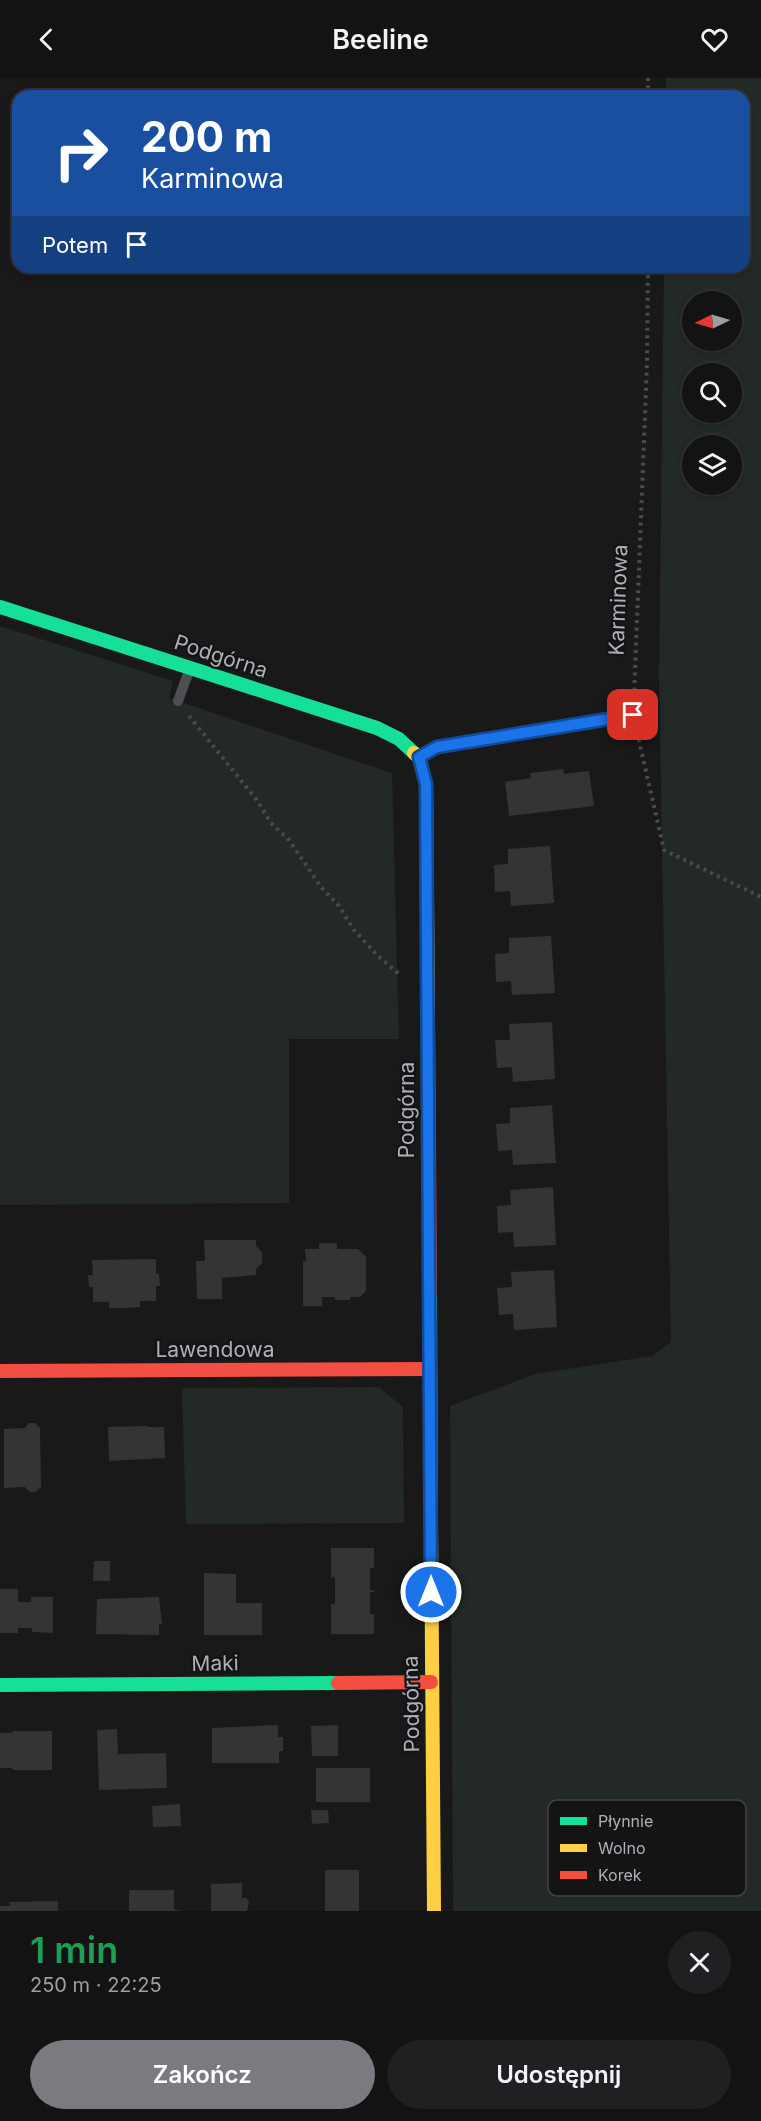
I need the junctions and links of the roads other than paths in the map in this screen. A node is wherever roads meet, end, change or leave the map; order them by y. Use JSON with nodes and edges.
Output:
{"nodes":[{"id":1,"x":0,"y":607,"type":"edge"},
{"id":2,"x":190,"y":668,"type":"junction"},
{"id":3,"x":178,"y":701,"type":"road end"},
{"id":4,"x":633,"y":715,"type":"road end"},
{"id":5,"x":419,"y":757,"type":"junction"},
{"id":6,"x":429,"y":1369,"type":"junction"},
{"id":7,"x":0,"y":1371,"type":"edge"},
{"id":8,"x":431,"y":1682,"type":"junction"},
{"id":9,"x":0,"y":1685,"type":"edge"},
{"id":10,"x":434,"y":1911,"type":"edge"}],
"edges":[{"from":1,"to":2,"type":"street","name":"Podgórna"},
{"from":2,"to":3,"type":"lane"},
{"from":2,"to":5,"type":"street","name":"Podgórna"},
{"from":4,"to":5,"type":"lane"},
{"from":5,"to":6,"type":"street","name":"Podgórna"},
{"from":6,"to":7,"type":"street","name":"Lawendowa"},
{"from":6,"to":8,"type":"street","name":"Podgórna"},
{"from":8,"to":9,"type":"street","name":"Maki"},
{"from":8,"to":10,"type":"street","name":"Podgórna"}]}
